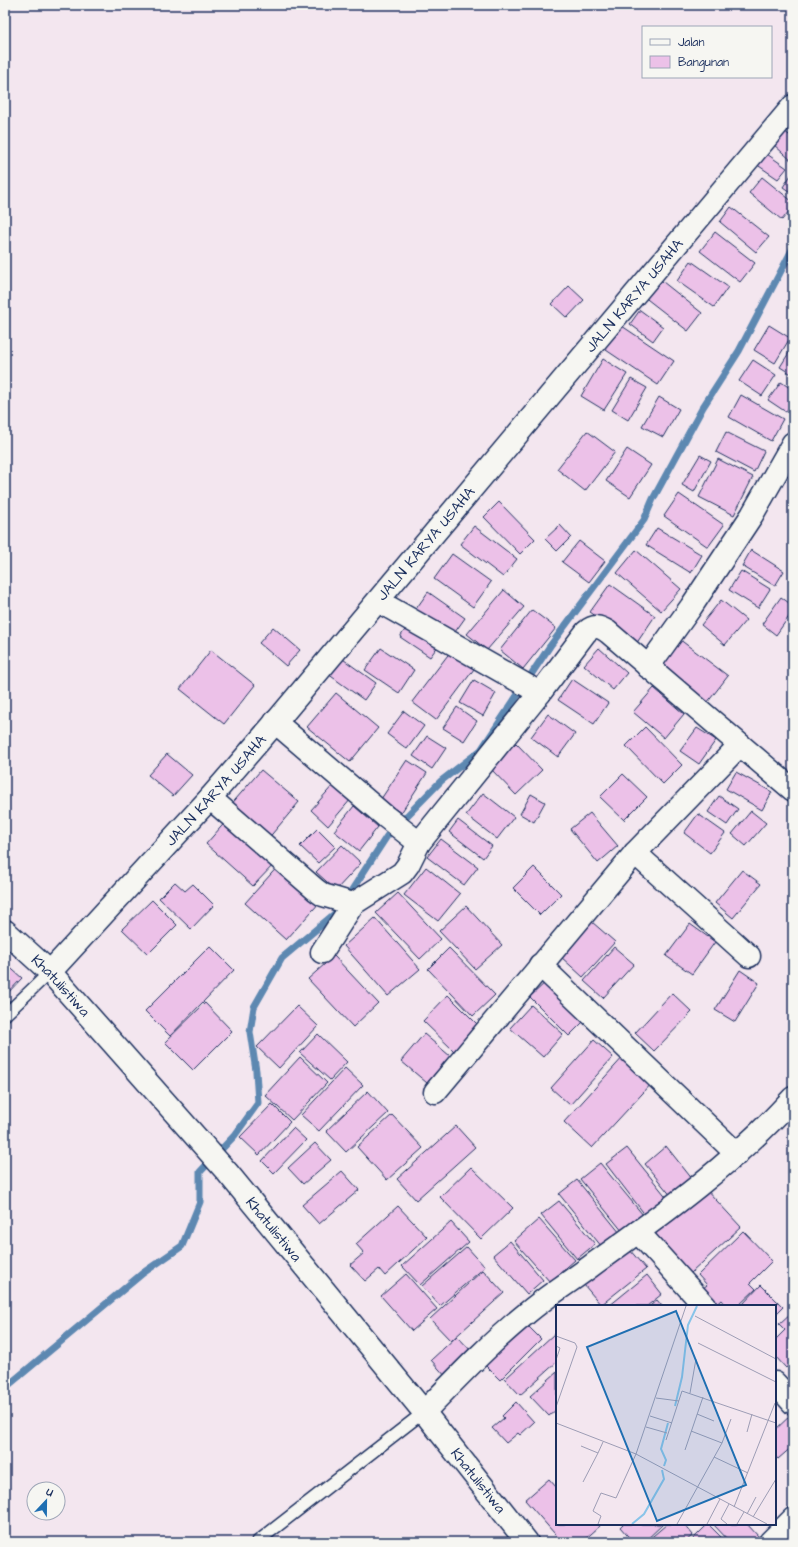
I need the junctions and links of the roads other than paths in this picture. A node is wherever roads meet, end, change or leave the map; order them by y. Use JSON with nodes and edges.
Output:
{"nodes":[{"id":1,"x":793,"y":106,"type":"edge"},
{"id":2,"x":793,"y":443,"type":"edge"},
{"id":3,"x":378,"y":601,"type":"junction"},
{"id":4,"x":648,"y":667,"type":"junction"},
{"id":5,"x":528,"y":686,"type":"junction"},
{"id":6,"x":275,"y":722,"type":"junction"},
{"id":7,"x":740,"y":745,"type":"junction"},
{"id":8,"x":793,"y":790,"type":"edge"},
{"id":9,"x":210,"y":798,"type":"junction"},
{"id":10,"x":415,"y":839,"type":"junction"},
{"id":11,"x":635,"y":853,"type":"junction"},
{"id":12,"x":346,"y":902,"type":"junction"},
{"id":13,"x":5,"y":931,"type":"edge"},
{"id":14,"x":322,"y":952,"type":"dead end"},
{"id":15,"x":749,"y":956,"type":"dead end"},
{"id":16,"x":540,"y":965,"type":"junction"},
{"id":17,"x":50,"y":972,"type":"junction"},
{"id":18,"x":5,"y":1015,"type":"edge"},
{"id":19,"x":435,"y":1092,"type":"dead end"},
{"id":20,"x":793,"y":1098,"type":"edge"},
{"id":21,"x":737,"y":1154,"type":"junction"},
{"id":22,"x":638,"y":1232,"type":"junction"},
{"id":23,"x":704,"y":1305,"type":"edge"},
{"id":24,"x":776,"y":1384,"type":"edge"},
{"id":25,"x":793,"y":1403,"type":"edge"},
{"id":26,"x":424,"y":1412,"type":"junction"},
{"id":27,"x":793,"y":1519,"type":"edge"},
{"id":28,"x":256,"y":1542,"type":"edge"},
{"id":29,"x":527,"y":1542,"type":"edge"},
{"id":30,"x":770,"y":1542,"type":"edge"}],
"edges":[{"from":1,"to":3,"type":"main road","name":"JALN KARYA USAHA"},
{"from":2,"to":4,"type":"main road"},
{"from":3,"to":5,"type":"main road"},
{"from":3,"to":6,"type":"main road","name":"JALN KARYA USAHA"},
{"from":4,"to":5,"type":"main road"},
{"from":4,"to":7,"type":"main road"},
{"from":5,"to":10,"type":"main road"},
{"from":6,"to":9,"type":"main road","name":"JALN KARYA USAHA"},
{"from":6,"to":10,"type":"main road"},
{"from":7,"to":8,"type":"main road"},
{"from":7,"to":11,"type":"main road"},
{"from":9,"to":12,"type":"main road"},
{"from":9,"to":17,"type":"main road","name":"JALN KARYA USAHA"},
{"from":10,"to":12,"type":"main road"},
{"from":11,"to":15,"type":"main road"},
{"from":11,"to":16,"type":"main road"},
{"from":12,"to":14,"type":"main road"},
{"from":13,"to":17,"type":"main road","name":"Khatulistiwa"},
{"from":16,"to":19,"type":"main road"},
{"from":16,"to":21,"type":"main road"},
{"from":17,"to":18,"type":"lane"},
{"from":17,"to":26,"type":"main road","name":"Khatulistiwa"},
{"from":20,"to":21,"type":"main road"},
{"from":21,"to":22,"type":"main road"},
{"from":22,"to":23,"type":"main road"},
{"from":22,"to":26,"type":"main road"},
{"from":24,"to":25,"type":"main road"},
{"from":26,"to":28,"type":"lane"},
{"from":26,"to":29,"type":"main road","name":"Khatulistiwa"},
{"from":27,"to":30,"type":"main road"}]}
